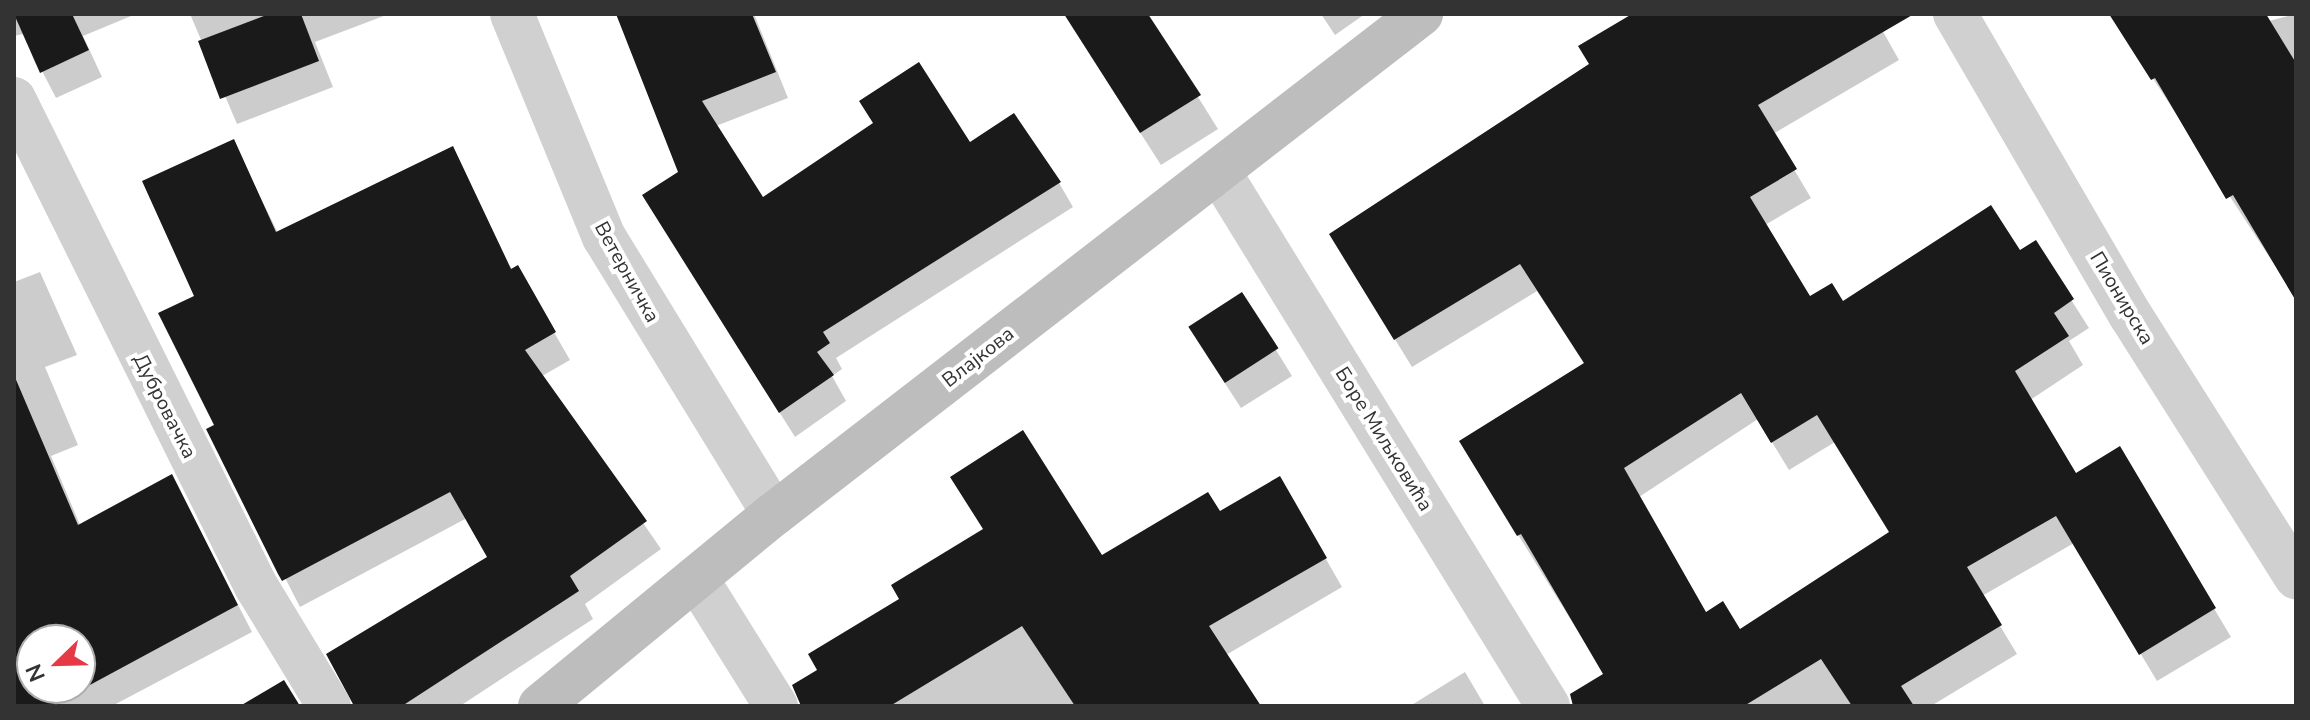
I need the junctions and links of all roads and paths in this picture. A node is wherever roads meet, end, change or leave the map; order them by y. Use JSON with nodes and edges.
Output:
{"nodes":[{"id":1,"x":512,"y":14,"type":"edge"},
{"id":2,"x":1421,"y":14,"type":"edge"},
{"id":3,"x":1955,"y":14,"type":"edge"},
{"id":4,"x":14,"y":99,"type":"edge"},
{"id":5,"x":1219,"y":172,"type":"junction"},
{"id":6,"x":774,"y":514,"type":"junction"},
{"id":7,"x":2296,"y":577,"type":"edge"},
{"id":8,"x":696,"y":578,"type":"junction"},
{"id":9,"x":329,"y":706,"type":"edge"},
{"id":10,"x":540,"y":706,"type":"edge"},
{"id":11,"x":776,"y":706,"type":"edge"},
{"id":12,"x":1548,"y":706,"type":"edge"}],
"edges":[{"from":1,"to":6,"type":"street","name":"Ветерничка"},
{"from":2,"to":5,"type":"main road","name":"Влајкова"},
{"from":3,"to":7,"type":"street","name":"Пионирска"},
{"from":4,"to":9,"type":"street","name":"Дубровачка"},
{"from":5,"to":6,"type":"main road","name":"Влајкова"},
{"from":5,"to":12,"type":"street","name":"Боре Миљковића"},
{"from":6,"to":8,"type":"main road","name":"Влајкова"},
{"from":8,"to":10,"type":"main road","name":"Влајкова"},
{"from":8,"to":11,"type":"street"}]}
